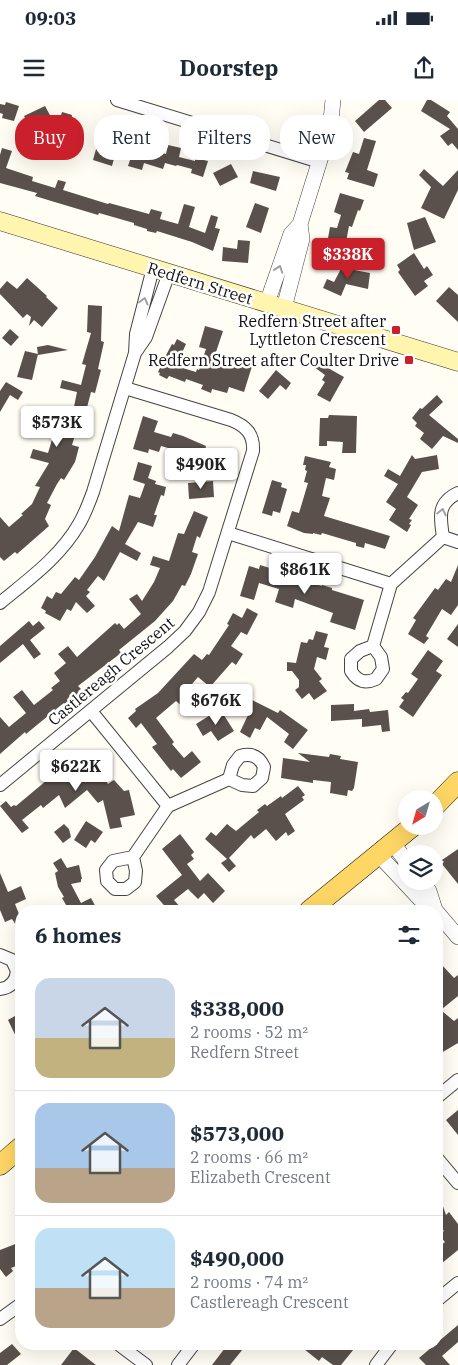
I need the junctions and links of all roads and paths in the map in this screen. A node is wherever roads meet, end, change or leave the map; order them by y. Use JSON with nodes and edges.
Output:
{"nodes":[{"id":1,"x":118,"y":100,"type":"edge"},
{"id":2,"x":333,"y":100,"type":"edge"},
{"id":3,"x":320,"y":162,"type":"junction"},
{"id":4,"x":0,"y":222,"type":"edge"},
{"id":5,"x":161,"y":271,"type":"junction"},
{"id":6,"x":276,"y":306,"type":"junction"},
{"id":7,"x":458,"y":362,"type":"edge"},
{"id":8,"x":125,"y":388,"type":"junction"},
{"id":9,"x":458,"y":493,"type":"edge"},
{"id":10,"x":228,"y":533,"type":"junction"},
{"id":11,"x":443,"y":538,"type":"junction"},
{"id":12,"x":458,"y":542,"type":"edge"},
{"id":13,"x":391,"y":584,"type":"junction"},
{"id":14,"x":0,"y":603,"type":"edge"},
{"id":15,"x":372,"y":646,"type":"dead end"},
{"id":16,"x":91,"y":711,"type":"junction"},
{"id":17,"x":229,"y":779,"type":"dead end"},
{"id":18,"x":458,"y":782,"type":"edge"},
{"id":19,"x":0,"y":785,"type":"edge"},
{"id":20,"x":443,"y":798,"type":"edge"},
{"id":21,"x":168,"y":806,"type":"junction"},
{"id":22,"x":402,"y":835,"type":"edge"},
{"id":23,"x":385,"y":848,"type":"junction"},
{"id":24,"x":398,"y":856,"type":"edge"},
{"id":25,"x":133,"y":857,"type":"dead end"},
{"id":26,"x":428,"y":890,"type":"edge"},
{"id":27,"x":316,"y":905,"type":"edge"},
{"id":28,"x":428,"y":905,"type":"edge"},
{"id":29,"x":433,"y":905,"type":"edge"},
{"id":30,"x":443,"y":920,"type":"edge"},
{"id":31,"x":458,"y":938,"type":"edge"},
{"id":32,"x":0,"y":955,"type":"edge"},
{"id":33,"x":15,"y":967,"type":"edge"},
{"id":34,"x":15,"y":978,"type":"edge"},
{"id":35,"x":0,"y":989,"type":"edge"},
{"id":36,"x":458,"y":1080,"type":"edge"},
{"id":37,"x":443,"y":1092,"type":"edge"},
{"id":38,"x":15,"y":1152,"type":"edge"},
{"id":39,"x":0,"y":1164,"type":"edge"},
{"id":40,"x":443,"y":1165,"type":"edge"},
{"id":41,"x":458,"y":1183,"type":"edge"},
{"id":42,"x":458,"y":1283,"type":"edge"},
{"id":43,"x":443,"y":1295,"type":"edge"},
{"id":44,"x":15,"y":1308,"type":"edge"},
{"id":45,"x":0,"y":1319,"type":"edge"},
{"id":46,"x":126,"y":1350,"type":"edge"},
{"id":47,"x":189,"y":1350,"type":"edge"},
{"id":48,"x":387,"y":1350,"type":"edge"},
{"id":49,"x":146,"y":1365,"type":"edge"},
{"id":50,"x":178,"y":1365,"type":"edge"},
{"id":51,"x":376,"y":1365,"type":"edge"}],
"edges":[{"from":1,"to":3,"type":"street"},
{"from":2,"to":3,"type":"street"},
{"from":3,"to":6,"type":"street"},
{"from":4,"to":5,"type":"main road","name":"Redfern Street"},
{"from":5,"to":6,"type":"main road","name":"Redfern Street"},
{"from":5,"to":8,"type":"street"},
{"from":6,"to":7,"type":"main road","name":"Redfern Street"},
{"from":8,"to":10,"type":"street","name":"Castlereagh Crescent"},
{"from":8,"to":14,"type":"street"},
{"from":11,"to":9,"type":"street","one_way":true},
{"from":10,"to":13,"type":"street"},
{"from":10,"to":16,"type":"street","name":"Castlereagh Crescent"},
{"from":11,"to":12,"type":"street"},
{"from":11,"to":13,"type":"street"},
{"from":13,"to":15,"type":"street"},
{"from":16,"to":19,"type":"street","name":"Castlereagh Crescent"},
{"from":16,"to":21,"type":"street"},
{"from":17,"to":21,"type":"street"},
{"from":18,"to":20,"type":"main road"},
{"from":21,"to":25,"type":"street"},
{"from":22,"to":23,"type":"main road"},
{"from":23,"to":24,"type":"street"},
{"from":23,"to":27,"type":"main road"},
{"from":23,"to":28,"type":"street"},
{"from":26,"to":29,"type":"street"},
{"from":30,"to":31,"type":"street"},
{"from":32,"to":33,"type":"street"},
{"from":34,"to":35,"type":"street"},
{"from":36,"to":37,"type":"street"},
{"from":38,"to":39,"type":"main road"},
{"from":40,"to":41,"type":"street"},
{"from":42,"to":43,"type":"street"},
{"from":44,"to":45,"type":"street"},
{"from":46,"to":49,"type":"street"},
{"from":47,"to":50,"type":"street"},
{"from":48,"to":51,"type":"street"}]}
